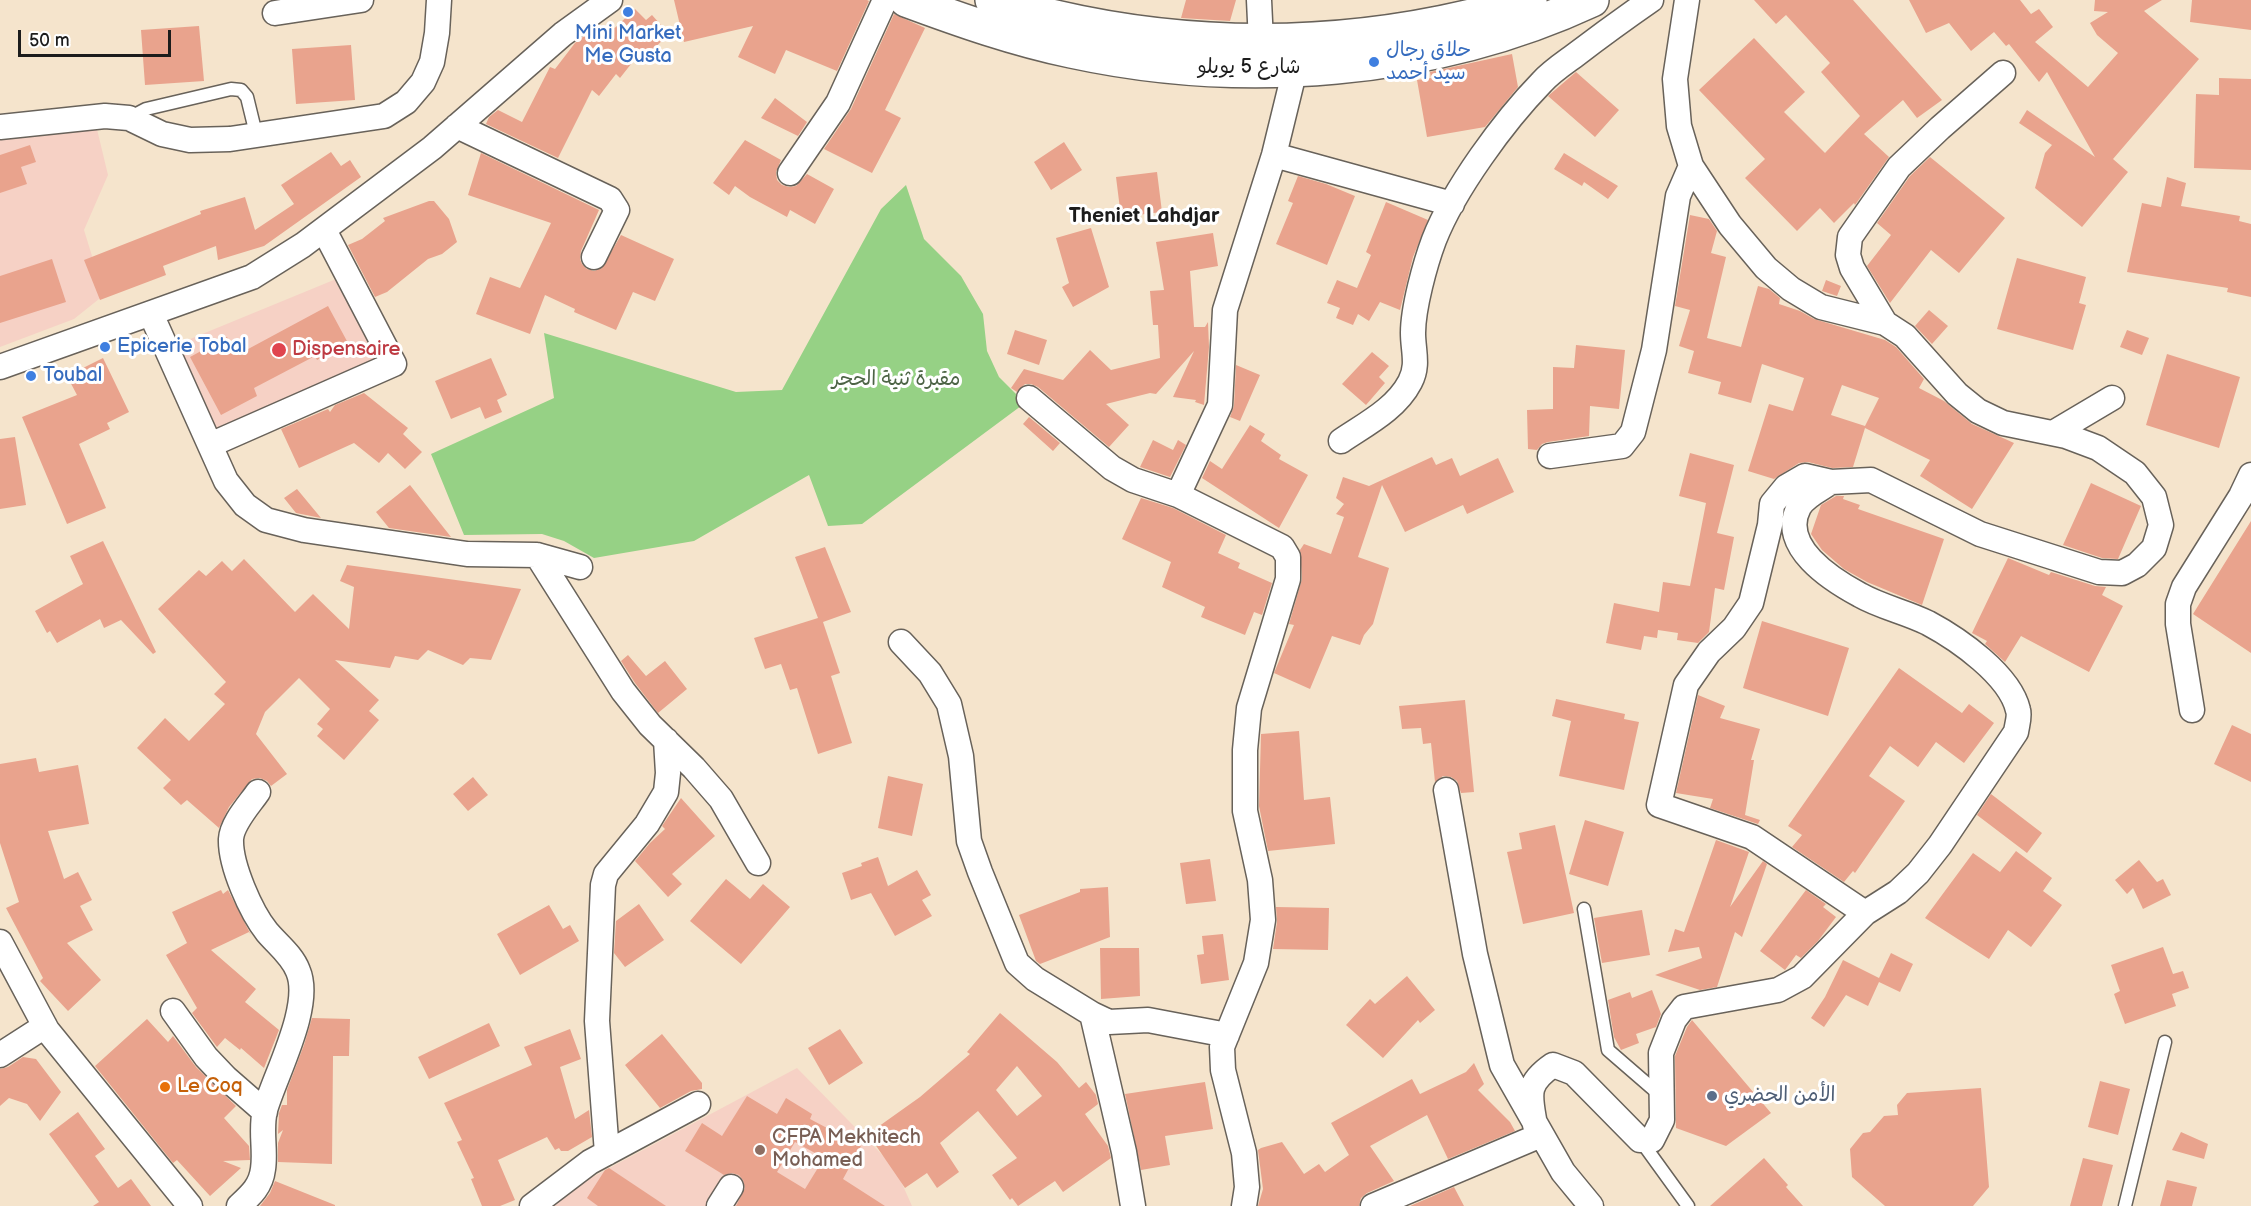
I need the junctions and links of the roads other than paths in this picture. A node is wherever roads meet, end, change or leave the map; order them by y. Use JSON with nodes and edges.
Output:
{"nodes":[{"id":1,"x":361,"y":0,"type":"edge"},
{"id":2,"x":439,"y":0,"type":"edge"},
{"id":3,"x":586,"y":0,"type":"edge"},
{"id":4,"x":610,"y":0,"type":"edge"},
{"id":5,"x":885,"y":0,"type":"edge"},
{"id":6,"x":906,"y":0,"type":"edge"},
{"id":7,"x":992,"y":0,"type":"edge"},
{"id":8,"x":1259,"y":0,"type":"edge"},
{"id":9,"x":1530,"y":0,"type":"edge"},
{"id":10,"x":1592,"y":0,"type":"edge"},
{"id":11,"x":1651,"y":0,"type":"edge"},
{"id":12,"x":1687,"y":0,"type":"edge"},
{"id":13,"x":315,"y":3,"type":"edge"},
{"id":14,"x":275,"y":13,"type":"dead end"},
{"id":15,"x":562,"y":34,"type":"junction"},
{"id":16,"x":1262,"y":42,"type":"junction"},
{"id":17,"x":1295,"y":69,"type":"junction"},
{"id":18,"x":2003,"y":73,"type":"dead end"},
{"id":19,"x":129,"y":118,"type":"junction"},
{"id":20,"x":457,"y":126,"type":"junction"},
{"id":21,"x":0,"y":127,"type":"edge"},
{"id":22,"x":256,"y":134,"type":"junction"},
{"id":23,"x":1274,"y":155,"type":"junction"},
{"id":24,"x":1690,"y":166,"type":"junction"},
{"id":25,"x":790,"y":173,"type":"dead end"},
{"id":26,"x":1452,"y":204,"type":"junction"},
{"id":27,"x":324,"y":230,"type":"junction"},
{"id":28,"x":594,"y":257,"type":"dead end"},
{"id":29,"x":151,"y":314,"type":"junction"},
{"id":30,"x":1885,"y":322,"type":"junction"},
{"id":31,"x":0,"y":367,"type":"edge"},
{"id":32,"x":1029,"y":398,"type":"dead end"},
{"id":33,"x":2112,"y":398,"type":"dead end"},
{"id":34,"x":2053,"y":433,"type":"junction"},
{"id":35,"x":1341,"y":441,"type":"dead end"},
{"id":36,"x":210,"y":445,"type":"junction"},
{"id":37,"x":1551,"y":456,"type":"dead end"},
{"id":38,"x":2251,"y":475,"type":"edge"},
{"id":39,"x":1831,"y":482,"type":"junction"},
{"id":40,"x":1178,"y":495,"type":"junction"},
{"id":41,"x":537,"y":555,"type":"junction"},
{"id":42,"x":580,"y":567,"type":"dead end"},
{"id":43,"x":900,"y":642,"type":"dead end"},
{"id":44,"x":2192,"y":710,"type":"dead end"},
{"id":45,"x":666,"y":740,"type":"junction"},
{"id":46,"x":1446,"y":790,"type":"dead end"},
{"id":47,"x":258,"y":792,"type":"dead end"},
{"id":48,"x":758,"y":863,"type":"dead end"},
{"id":49,"x":1584,"y":909,"type":"dead end"},
{"id":50,"x":1865,"y":913,"type":"junction"},
{"id":51,"x":0,"y":942,"type":"edge"},
{"id":52,"x":173,"y":1011,"type":"dead end"},
{"id":53,"x":1092,"y":1014,"type":"junction"},
{"id":54,"x":45,"y":1026,"type":"junction"},
{"id":55,"x":1227,"y":1035,"type":"junction"},
{"id":56,"x":2164,"y":1042,"type":"dead end"},
{"id":57,"x":0,"y":1055,"type":"edge"},
{"id":58,"x":1660,"y":1095,"type":"junction"},
{"id":59,"x":698,"y":1104,"type":"dead end"},
{"id":60,"x":265,"y":1112,"type":"junction"},
{"id":61,"x":1538,"y":1130,"type":"junction"},
{"id":62,"x":1640,"y":1140,"type":"junction"},
{"id":63,"x":607,"y":1153,"type":"junction"},
{"id":64,"x":190,"y":1206,"type":"edge"},
{"id":65,"x":239,"y":1206,"type":"edge"},
{"id":66,"x":532,"y":1206,"type":"edge"},
{"id":67,"x":1133,"y":1206,"type":"edge"},
{"id":68,"x":1244,"y":1206,"type":"edge"},
{"id":69,"x":1373,"y":1206,"type":"edge"},
{"id":70,"x":1591,"y":1206,"type":"edge"},
{"id":71,"x":1688,"y":1206,"type":"edge"},
{"id":72,"x":2126,"y":1206,"type":"edge"}],
"edges":[{"from":1,"to":13,"type":"street"},
{"from":2,"to":22,"type":"street"},
{"from":3,"to":15,"type":"street"},
{"from":4,"to":15,"type":"street"},
{"from":5,"to":25,"type":"street"},
{"from":6,"to":17,"type":"main road","name":"شارع 5 يويلو"},
{"from":7,"to":16,"type":"main road"},
{"from":8,"to":16,"type":"street"},
{"from":9,"to":16,"type":"main road"},
{"from":10,"to":17,"type":"main road","name":"شارع 5 يويلو"},
{"from":11,"to":26,"type":"street"},
{"from":12,"to":24,"type":"street"},
{"from":13,"to":14,"type":"street"},
{"from":15,"to":20,"type":"street"},
{"from":17,"to":23,"type":"street"},
{"from":18,"to":30,"type":"street"},
{"from":19,"to":21,"type":"street"},
{"from":19,"to":22,"type":"street"},
{"from":19,"to":22,"type":"lane"},
{"from":20,"to":27,"type":"street"},
{"from":20,"to":28,"type":"street"},
{"from":23,"to":26,"type":"street"},
{"from":23,"to":40,"type":"street"},
{"from":24,"to":30,"type":"street"},
{"from":24,"to":37,"type":"street"},
{"from":26,"to":35,"type":"street"},
{"from":27,"to":29,"type":"street"},
{"from":27,"to":36,"type":"street"},
{"from":29,"to":31,"type":"street"},
{"from":29,"to":36,"type":"street"},
{"from":30,"to":34,"type":"street"},
{"from":32,"to":40,"type":"street"},
{"from":33,"to":34,"type":"street"},
{"from":34,"to":39,"type":"street"},
{"from":36,"to":41,"type":"street"},
{"from":38,"to":44,"type":"street"},
{"from":39,"to":50,"type":"street"},
{"from":39,"to":50,"type":"street"},
{"from":40,"to":55,"type":"street"},
{"from":41,"to":42,"type":"street"},
{"from":41,"to":45,"type":"street"},
{"from":43,"to":53,"type":"street"},
{"from":45,"to":48,"type":"street"},
{"from":45,"to":63,"type":"street"},
{"from":46,"to":61,"type":"street"},
{"from":47,"to":60,"type":"street"},
{"from":49,"to":58,"type":"lane"},
{"from":50,"to":58,"type":"street"},
{"from":51,"to":54,"type":"street"},
{"from":52,"to":60,"type":"street"},
{"from":53,"to":55,"type":"street"},
{"from":53,"to":67,"type":"street"},
{"from":54,"to":57,"type":"street"},
{"from":54,"to":64,"type":"street"},
{"from":55,"to":68,"type":"street"},
{"from":56,"to":72,"type":"lane"},
{"from":58,"to":62,"type":"street"},
{"from":59,"to":63,"type":"street"},
{"from":60,"to":65,"type":"street"},
{"from":61,"to":62,"type":"street"},
{"from":61,"to":69,"type":"street"},
{"from":61,"to":70,"type":"street"},
{"from":62,"to":71,"type":"lane"},
{"from":63,"to":66,"type":"street"}]}
